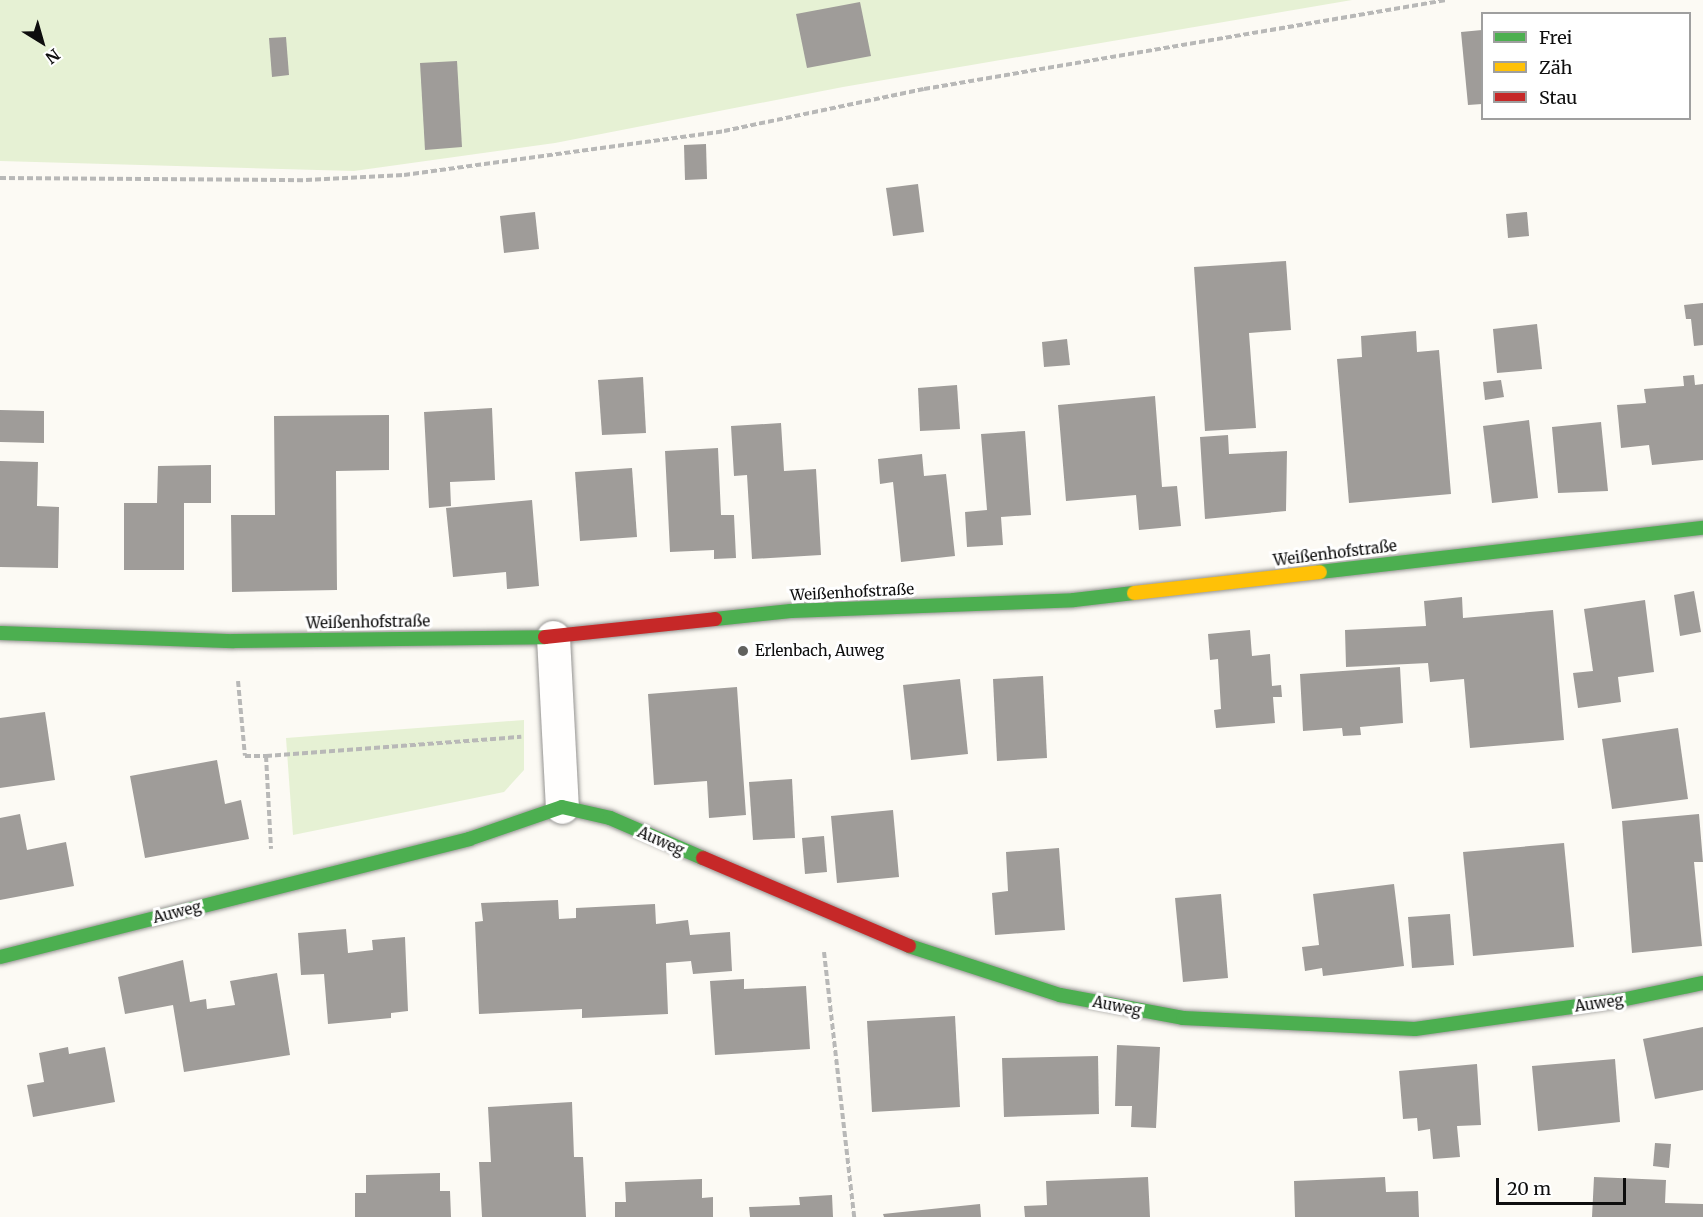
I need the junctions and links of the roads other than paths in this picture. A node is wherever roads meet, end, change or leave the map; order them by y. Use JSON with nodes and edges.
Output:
{"nodes":[{"id":1,"x":1703,"y":528,"type":"edge"},
{"id":2,"x":0,"y":633,"type":"edge"},
{"id":3,"x":553,"y":637,"type":"junction"},
{"id":4,"x":561,"y":807,"type":"junction"},
{"id":5,"x":0,"y":957,"type":"edge"},
{"id":6,"x":1703,"y":983,"type":"edge"}],
"edges":[{"from":1,"to":3,"type":"street","name":"Weißenhofstraße"},
{"from":2,"to":3,"type":"street","name":"Weißenhofstraße"},
{"from":3,"to":4,"type":"street"},
{"from":4,"to":5,"type":"street","name":"Auweg"},
{"from":4,"to":6,"type":"street","name":"Auweg"}]}
